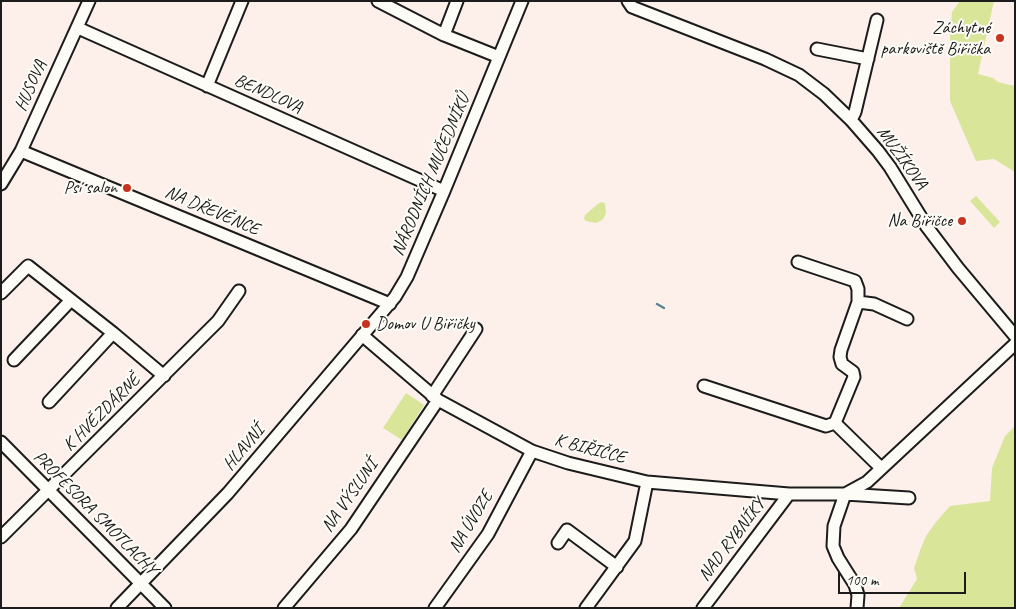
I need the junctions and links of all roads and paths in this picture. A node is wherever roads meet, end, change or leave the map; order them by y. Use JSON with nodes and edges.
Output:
{"nodes":[{"id":1,"x":89,"y":1,"type":"edge"},
{"id":2,"x":242,"y":1,"type":"edge"},
{"id":3,"x":378,"y":1,"type":"edge"},
{"id":4,"x":457,"y":1,"type":"edge"},
{"id":5,"x":522,"y":1,"type":"edge"},
{"id":6,"x":628,"y":1,"type":"edge"},
{"id":7,"x":877,"y":20,"type":"dead end"},
{"id":8,"x":78,"y":28,"type":"junction"},
{"id":9,"x":444,"y":35,"type":"junction"},
{"id":10,"x":817,"y":49,"type":"dead end"},
{"id":11,"x":498,"y":57,"type":"junction"},
{"id":12,"x":868,"y":59,"type":"junction"},
{"id":13,"x":207,"y":86,"type":"junction"},
{"id":14,"x":851,"y":120,"type":"junction"},
{"id":15,"x":22,"y":151,"type":"junction"},
{"id":16,"x":1,"y":184,"type":"edge"},
{"id":17,"x":444,"y":191,"type":"junction"},
{"id":18,"x":798,"y":262,"type":"dead end"},
{"id":19,"x":239,"y":291,"type":"dead end"},
{"id":20,"x":1,"y":293,"type":"edge"},
{"id":21,"x":71,"y":300,"type":"junction"},
{"id":22,"x":858,"y":302,"type":"junction"},
{"id":23,"x":390,"y":304,"type":"junction"},
{"id":24,"x":907,"y":320,"type":"dead end"},
{"id":25,"x":476,"y":329,"type":"dead end"},
{"id":26,"x":113,"y":333,"type":"junction"},
{"id":27,"x":362,"y":336,"type":"junction"},
{"id":28,"x":1015,"y":336,"type":"edge"},
{"id":29,"x":1015,"y":344,"type":"edge"},
{"id":30,"x":14,"y":360,"type":"dead end"},
{"id":31,"x":164,"y":376,"type":"junction"},
{"id":32,"x":704,"y":386,"type":"dead end"},
{"id":33,"x":435,"y":398,"type":"junction"},
{"id":34,"x":49,"y":402,"type":"dead end"},
{"id":35,"x":835,"y":423,"type":"junction"},
{"id":36,"x":1,"y":442,"type":"edge"},
{"id":37,"x":532,"y":451,"type":"junction"},
{"id":38,"x":881,"y":468,"type":"junction"},
{"id":39,"x":647,"y":482,"type":"junction"},
{"id":40,"x":48,"y":490,"type":"junction"},
{"id":41,"x":789,"y":494,"type":"junction"},
{"id":42,"x":845,"y":494,"type":"junction"},
{"id":43,"x":909,"y":498,"type":"dead end"},
{"id":44,"x":1,"y":537,"type":"edge"},
{"id":45,"x":558,"y":543,"type":"dead end"},
{"id":46,"x":617,"y":567,"type":"junction"},
{"id":47,"x":141,"y":584,"type":"junction"},
{"id":48,"x":118,"y":608,"type":"edge"},
{"id":49,"x":165,"y":608,"type":"edge"},
{"id":50,"x":284,"y":608,"type":"edge"},
{"id":51,"x":435,"y":608,"type":"edge"},
{"id":52,"x":586,"y":608,"type":"edge"},
{"id":53,"x":703,"y":608,"type":"edge"},
{"id":54,"x":857,"y":608,"type":"edge"}],
"edges":[{"from":1,"to":8,"type":"street","name":"HUSOVA"},
{"from":2,"to":13,"type":"street"},
{"from":3,"to":9,"type":"street"},
{"from":4,"to":9,"type":"street"},
{"from":5,"to":11,"type":"street","name":"NÁRODNÍCH MUČEDNÍKŮ"},
{"from":6,"to":14,"type":"street","name":"MUŽÍKOVA"},
{"from":7,"to":12,"type":"street","name":"MUŽÍKOVA"},
{"from":8,"to":13,"type":"street","name":"BENDLOVA"},
{"from":8,"to":15,"type":"street","name":"HUSOVA"},
{"from":9,"to":11,"type":"street"},
{"from":10,"to":12,"type":"street"},
{"from":11,"to":17,"type":"street","name":"NÁRODNÍCH MUČEDNÍKŮ"},
{"from":12,"to":14,"type":"street","name":"MUŽÍKOVA"},
{"from":13,"to":17,"type":"street","name":"BENDLOVA"},
{"from":14,"to":28,"type":"street","name":"MUŽÍKOVA"},
{"from":15,"to":16,"type":"street","name":"HUSOVA"},
{"from":15,"to":23,"type":"street","name":"NA DŘEVĚNCE"},
{"from":17,"to":23,"type":"street","name":"NÁRODNÍCH MUČEDNÍKŮ"},
{"from":18,"to":22,"type":"street"},
{"from":19,"to":31,"type":"street","name":"K HVĚZDÁRNĚ"},
{"from":20,"to":21,"type":"street","name":"K HVĚZDÁRNĚ"},
{"from":21,"to":26,"type":"street","name":"K HVĚZDÁRNĚ"},
{"from":21,"to":30,"type":"street"},
{"from":22,"to":24,"type":"street"},
{"from":22,"to":35,"type":"street"},
{"from":23,"to":27,"type":"street","name":"HLAVNÍ"},
{"from":25,"to":33,"type":"street","name":"NA VÝSLUNÍ"},
{"from":26,"to":31,"type":"street","name":"K HVĚZDÁRNĚ"},
{"from":26,"to":34,"type":"street"},
{"from":27,"to":33,"type":"street","name":"K BIŘIČCE"},
{"from":27,"to":47,"type":"street","name":"HLAVNÍ"},
{"from":29,"to":38,"type":"street"},
{"from":31,"to":40,"type":"street","name":"K HVĚZDÁRNĚ"},
{"from":32,"to":35,"type":"street"},
{"from":33,"to":37,"type":"street","name":"K BIŘIČCE"},
{"from":33,"to":50,"type":"street","name":"NA VÝSLUNÍ"},
{"from":35,"to":38,"type":"street"},
{"from":36,"to":40,"type":"street","name":"PROFESORA SMOTLACHY"},
{"from":37,"to":39,"type":"street","name":"K BIŘIČCE"},
{"from":37,"to":51,"type":"street","name":"NA ÚVOZE"},
{"from":38,"to":42,"type":"street"},
{"from":39,"to":41,"type":"street","name":"K BIŘIČCE"},
{"from":39,"to":46,"type":"street"},
{"from":40,"to":44,"type":"street","name":"K HVĚZDÁRNĚ"},
{"from":40,"to":47,"type":"street","name":"PROFESORA SMOTLACHY"},
{"from":41,"to":42,"type":"street","name":"K BIŘIČCE"},
{"from":41,"to":53,"type":"street","name":"NAD RYBNÍKY"},
{"from":42,"to":43,"type":"street","name":"K BIŘIČCE"},
{"from":42,"to":54,"type":"street"},
{"from":45,"to":46,"type":"street"},
{"from":46,"to":52,"type":"street"},
{"from":47,"to":48,"type":"street","name":"HLAVNÍ"},
{"from":47,"to":49,"type":"street","name":"PROFESORA SMOTLACHY"}]}
